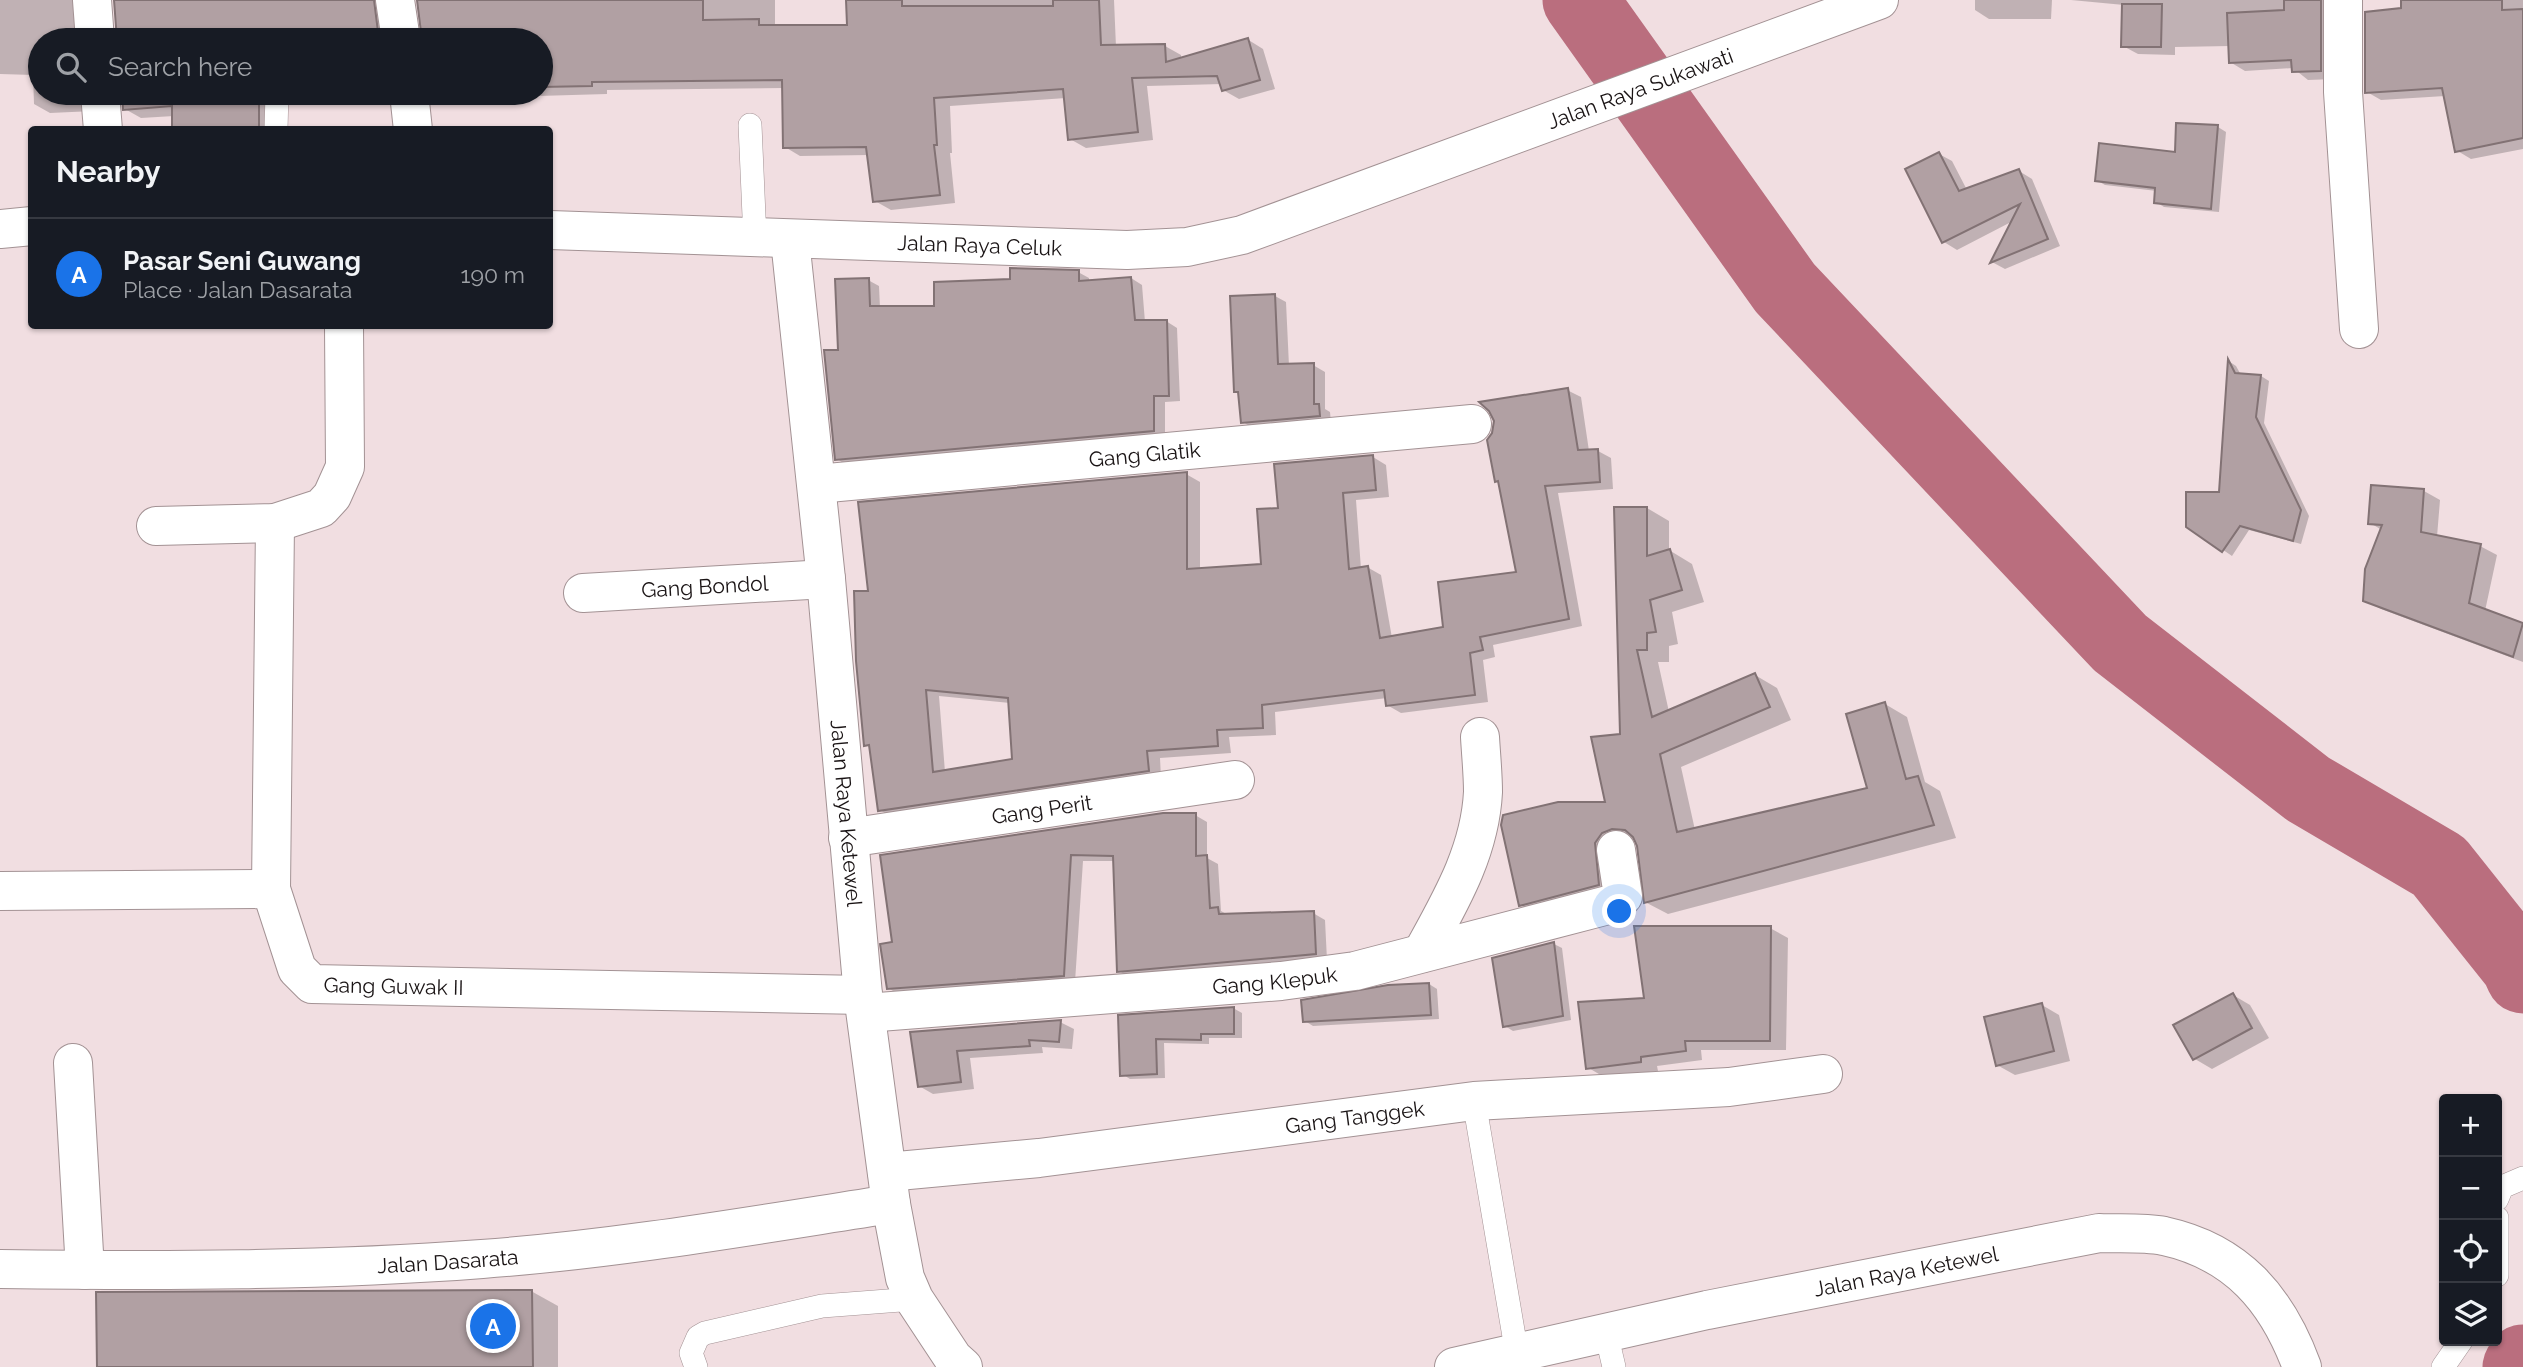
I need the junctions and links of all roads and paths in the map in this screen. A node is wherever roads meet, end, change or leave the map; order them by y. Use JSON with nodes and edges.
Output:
{"nodes":[{"id":1,"x":92,"y":0,"type":"edge"},
{"id":2,"x":395,"y":0,"type":"edge"},
{"id":3,"x":2343,"y":0,"type":"edge"},
{"id":4,"x":1865,"y":6,"type":"edge"},
{"id":5,"x":94,"y":28,"type":"edge"},
{"id":6,"x":399,"y":28,"type":"edge"},
{"id":7,"x":101,"y":105,"type":"edge"},
{"id":8,"x":277,"y":105,"type":"edge"},
{"id":9,"x":410,"y":105,"type":"edge"},
{"id":10,"x":750,"y":125,"type":"dead end"},
{"id":11,"x":103,"y":126,"type":"edge"},
{"id":12,"x":276,"y":126,"type":"edge"},
{"id":13,"x":413,"y":126,"type":"edge"},
{"id":14,"x":1400,"y":176,"type":"joint"},
{"id":15,"x":28,"y":226,"type":"edge"},
{"id":16,"x":0,"y":229,"type":"edge"},
{"id":17,"x":553,"y":230,"type":"edge"},
{"id":18,"x":772,"y":240,"type":"junction"},
{"id":19,"x":344,"y":329,"type":"edge"},
{"id":20,"x":2359,"y":329,"type":"dead end"},
{"id":21,"x":1472,"y":424,"type":"dead end"},
{"id":22,"x":817,"y":484,"type":"junction"},
{"id":23,"x":275,"y":523,"type":"junction"},
{"id":24,"x":156,"y":526,"type":"dead end"},
{"id":25,"x":826,"y":579,"type":"junction"},
{"id":26,"x":583,"y":593,"type":"dead end"},
{"id":27,"x":1480,"y":737,"type":"dead end"},
{"id":28,"x":1235,"y":780,"type":"dead end"},
{"id":29,"x":848,"y":838,"type":"junction"},
{"id":30,"x":1616,"y":850,"type":"dead end"},
{"id":31,"x":271,"y":889,"type":"junction"},
{"id":32,"x":0,"y":891,"type":"edge"},
{"id":33,"x":1422,"y":953,"type":"junction"},
{"id":34,"x":864,"y":1004,"type":"junction"},
{"id":35,"x":74,"y":1063,"type":"dead end"},
{"id":36,"x":1824,"y":1074,"type":"dead end"},
{"id":37,"x":1474,"y":1101,"type":"junction"},
{"id":38,"x":2519,"y":1179,"type":"edge"},
{"id":39,"x":2502,"y":1187,"type":"edge"},
{"id":40,"x":889,"y":1188,"type":"junction"},
{"id":41,"x":0,"y":1269,"type":"edge"},
{"id":42,"x":85,"y":1270,"type":"junction"},
{"id":43,"x":914,"y":1299,"type":"junction"},
{"id":44,"x":2457,"y":1346,"type":"edge"},
{"id":45,"x":1610,"y":1350,"type":"edge"},
{"id":46,"x":1517,"y":1354,"type":"junction"},
{"id":47,"x":949,"y":1364,"type":"edge"},
{"id":48,"x":696,"y":1367,"type":"edge"},
{"id":49,"x":1454,"y":1367,"type":"edge"},
{"id":50,"x":2302,"y":1367,"type":"edge"},
{"id":51,"x":2442,"y":1367,"type":"edge"}],
"edges":[{"from":1,"to":5,"type":"main road"},
{"from":2,"to":6,"type":"main road"},
{"from":3,"to":20,"type":"main road"},
{"from":4,"to":14,"type":"main road","name":"Jalan Raya Sukawati"},
{"from":7,"to":11,"type":"main road"},
{"from":8,"to":12,"type":"lane"},
{"from":9,"to":13,"type":"main road"},
{"from":10,"to":18,"type":"lane"},
{"from":14,"to":18,"type":"main road","name":"Jalan Raya Celuk"},
{"from":15,"to":16,"type":"main road"},
{"from":17,"to":18,"type":"main road","name":"Jalan Raya Celuk"},
{"from":18,"to":22,"type":"main road","name":"Jalan Raya Ketewel"},
{"from":19,"to":23,"type":"main road"},
{"from":21,"to":22,"type":"main road","name":"Gang Glatik"},
{"from":22,"to":25,"type":"main road","name":"Jalan Raya Ketewel"},
{"from":23,"to":24,"type":"main road"},
{"from":23,"to":31,"type":"main road","name":"Gang Guwak II"},
{"from":25,"to":26,"type":"main road","name":"Gang Bondol"},
{"from":25,"to":29,"type":"main road","name":"Jalan Raya Ketewel"},
{"from":27,"to":33,"type":"main road"},
{"from":28,"to":29,"type":"main road","name":"Gang Perit"},
{"from":29,"to":34,"type":"main road","name":"Jalan Raya Ketewel"},
{"from":30,"to":33,"type":"main road","name":"Gang Klepuk"},
{"from":31,"to":32,"type":"main road"},
{"from":31,"to":34,"type":"main road","name":"Gang Guwak II"},
{"from":33,"to":34,"type":"main road","name":"Gang Klepuk"},
{"from":34,"to":40,"type":"main road","name":"Jalan Raya Ketewel"},
{"from":35,"to":42,"type":"main road"},
{"from":36,"to":37,"type":"main road","name":"Gang Tanggek"},
{"from":37,"to":40,"type":"main road","name":"Gang Tanggek"},
{"from":37,"to":46,"type":"lane"},
{"from":38,"to":39,"type":"lane"},
{"from":40,"to":42,"type":"main road","name":"Jalan Dasarata"},
{"from":40,"to":43,"type":"main road","name":"Jalan Raya Ketewel"},
{"from":41,"to":42,"type":"main road","name":"Jalan Dasarata"},
{"from":43,"to":47,"type":"main road","name":"Jalan Raya Ketewel"},
{"from":43,"to":48,"type":"lane"},
{"from":44,"to":51,"type":"lane"},
{"from":45,"to":46,"type":"main road","name":"Jalan Raya Ketewel"},
{"from":45,"to":50,"type":"main road","name":"Jalan Raya Ketewel"},
{"from":46,"to":49,"type":"main road","name":"Jalan Raya Ketewel"}]}
